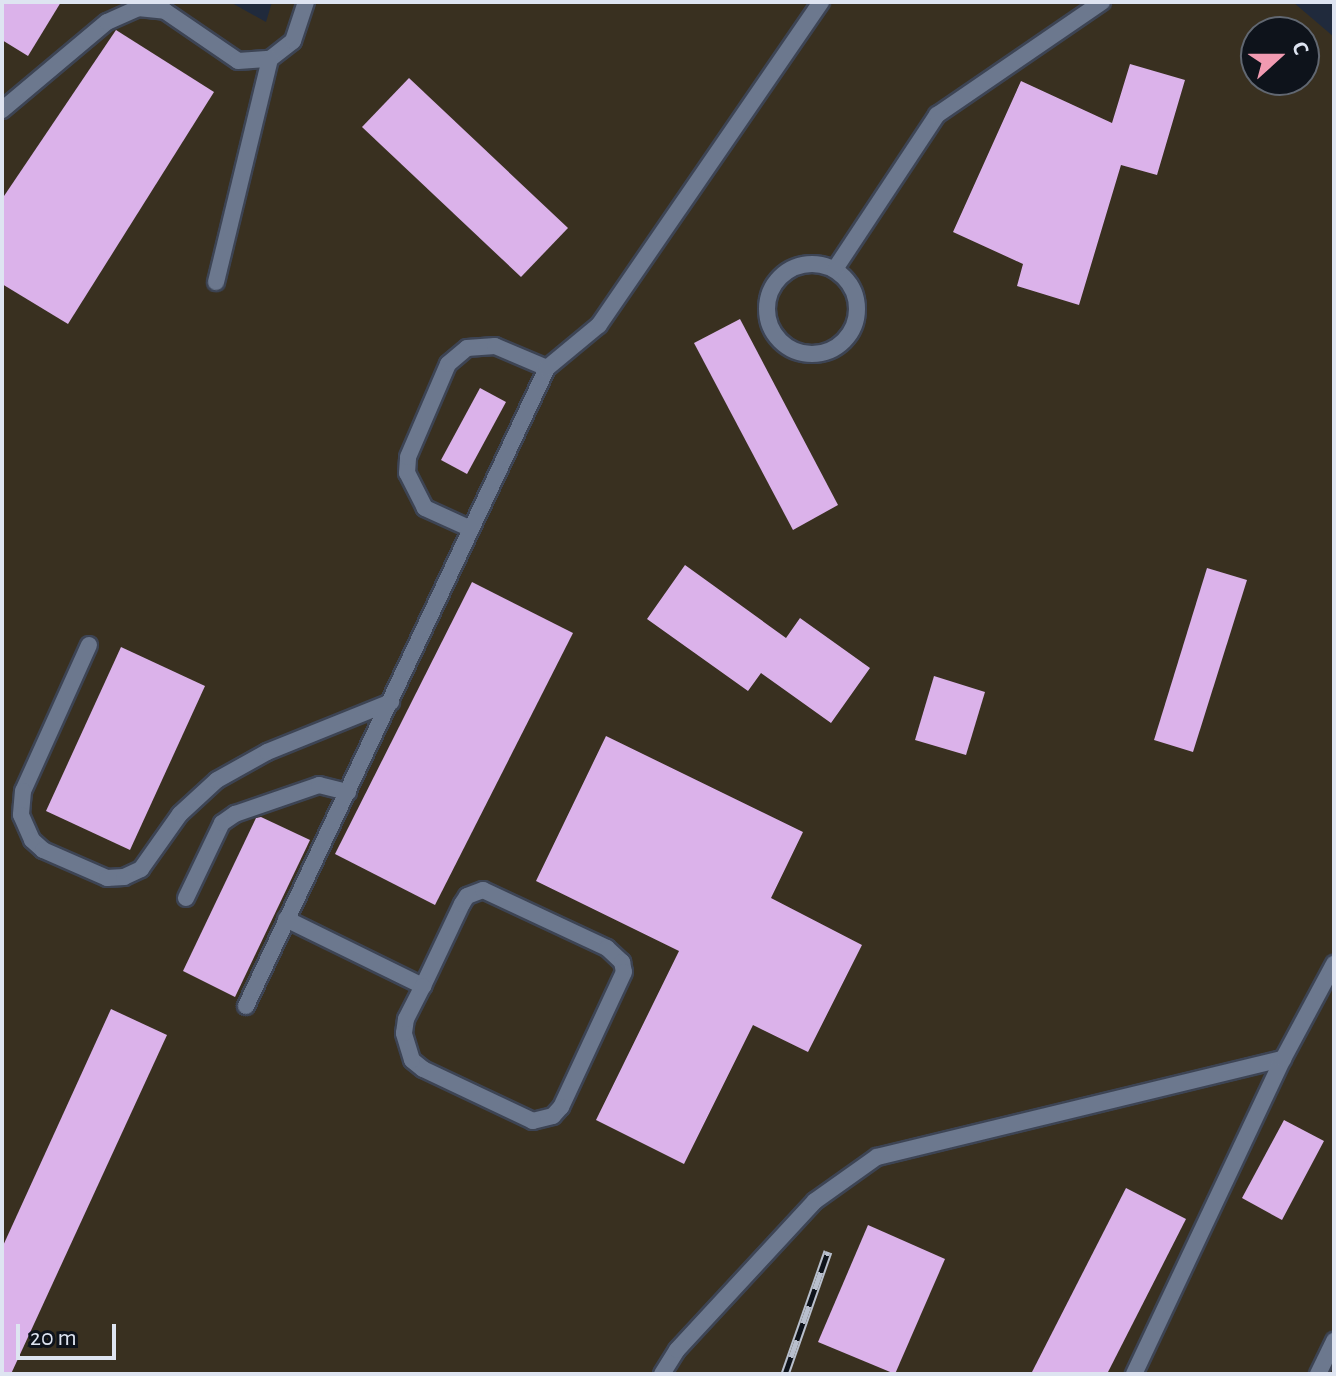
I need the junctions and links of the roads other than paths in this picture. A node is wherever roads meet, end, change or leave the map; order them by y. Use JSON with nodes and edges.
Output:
{"nodes":[{"id":1,"x":306,"y":2,"type":"edge"},
{"id":2,"x":821,"y":2,"type":"edge"},
{"id":3,"x":1102,"y":2,"type":"edge"},
{"id":4,"x":270,"y":59,"type":"junction"},
{"id":5,"x":2,"y":110,"type":"edge"},
{"id":6,"x":835,"y":269,"type":"junction"},
{"id":7,"x":216,"y":282,"type":"dead end"},
{"id":8,"x":547,"y":368,"type":"junction"},
{"id":9,"x":471,"y":529,"type":"junction"},
{"id":10,"x":89,"y":645,"type":"dead end"},
{"id":11,"x":391,"y":702,"type":"junction"},
{"id":12,"x":348,"y":792,"type":"junction"},
{"id":13,"x":186,"y":898,"type":"dead end"},
{"id":14,"x":286,"y":919,"type":"junction"},
{"id":15,"x":1334,"y":964,"type":"edge"},
{"id":16,"x":423,"y":986,"type":"junction"},
{"id":17,"x":246,"y":1006,"type":"dead end"},
{"id":18,"x":1283,"y":1059,"type":"junction"},
{"id":19,"x":1334,"y":1341,"type":"edge"},
{"id":20,"x":662,"y":1374,"type":"edge"},
{"id":21,"x":1134,"y":1374,"type":"edge"},
{"id":22,"x":1318,"y":1374,"type":"edge"}],
"edges":[{"from":1,"to":4,"type":"lane"},
{"from":2,"to":8,"type":"lane"},
{"from":3,"to":6,"type":"lane"},
{"from":4,"to":5,"type":"lane"},
{"from":4,"to":7,"type":"lane"},
{"from":6,"to":6,"type":"lane"},
{"from":8,"to":9,"type":"lane"},
{"from":8,"to":9,"type":"lane"},
{"from":9,"to":11,"type":"lane"},
{"from":10,"to":11,"type":"lane"},
{"from":11,"to":12,"type":"lane"},
{"from":12,"to":13,"type":"lane"},
{"from":12,"to":14,"type":"lane"},
{"from":14,"to":16,"type":"lane"},
{"from":14,"to":17,"type":"lane"},
{"from":15,"to":18,"type":"lane"},
{"from":16,"to":16,"type":"lane"},
{"from":18,"to":20,"type":"lane"},
{"from":18,"to":21,"type":"lane"},
{"from":19,"to":22,"type":"lane"}]}
